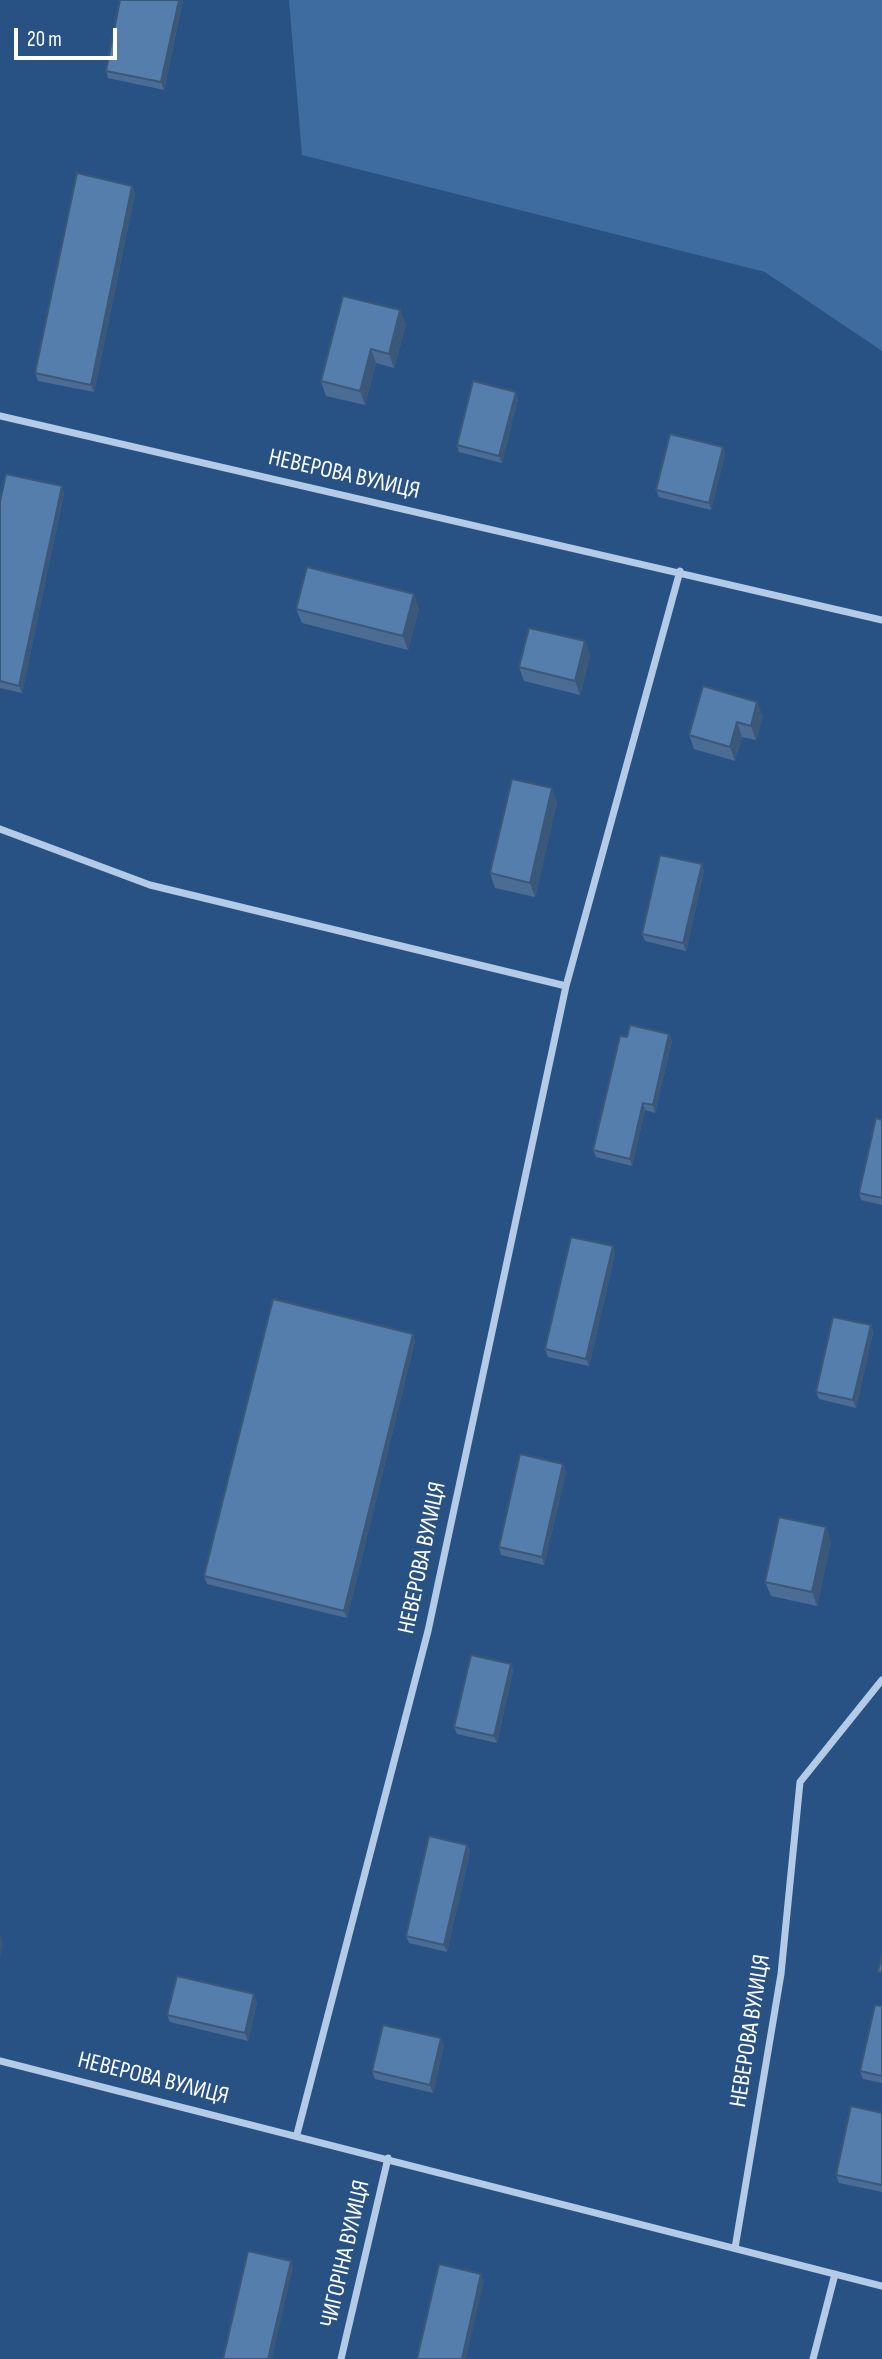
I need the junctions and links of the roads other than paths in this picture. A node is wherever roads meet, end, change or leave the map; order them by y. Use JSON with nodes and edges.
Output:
{"nodes":[{"id":1,"x":0,"y":416,"type":"edge"},
{"id":2,"x":680,"y":571,"type":"junction"},
{"id":3,"x":882,"y":620,"type":"edge"},
{"id":4,"x":0,"y":829,"type":"edge"},
{"id":5,"x":566,"y":986,"type":"junction"},
{"id":6,"x":882,"y":1680,"type":"edge"},
{"id":7,"x":0,"y":2061,"type":"edge"},
{"id":8,"x":297,"y":2134,"type":"junction"},
{"id":9,"x":388,"y":2158,"type":"junction"},
{"id":10,"x":735,"y":2248,"type":"junction"},
{"id":11,"x":835,"y":2273,"type":"junction"},
{"id":12,"x":882,"y":2286,"type":"edge"},
{"id":13,"x":341,"y":2359,"type":"edge"},
{"id":14,"x":813,"y":2359,"type":"edge"}],
"edges":[{"from":1,"to":2,"type":"street","name":"НЕВЕРОВА ВУЛИЦЯ"},
{"from":2,"to":3,"type":"street","name":"НЕВЕРОВА ВУЛИЦЯ"},
{"from":2,"to":5,"type":"street","name":"НЕВЕРОВА ВУЛИЦЯ"},
{"from":4,"to":5,"type":"street"},
{"from":5,"to":8,"type":"street","name":"НЕВЕРОВА ВУЛИЦЯ"},
{"from":6,"to":10,"type":"street","name":"НЕВЕРОВА ВУЛИЦЯ"},
{"from":7,"to":8,"type":"street","name":"НЕВЕРОВА ВУЛИЦЯ"},
{"from":8,"to":9,"type":"street","name":"НЕВЕРОВА ВУЛИЦЯ"},
{"from":9,"to":10,"type":"street","name":"НЕВЕРОВА ВУЛИЦЯ"},
{"from":9,"to":13,"type":"street","name":"ЧИГОРІНА ВУЛИЦЯ"},
{"from":10,"to":11,"type":"street","name":"НЕВЕРОВА ВУЛИЦЯ"},
{"from":11,"to":12,"type":"street","name":"НЕВЕРОВА ВУЛИЦЯ"},
{"from":11,"to":14,"type":"street"}]}
